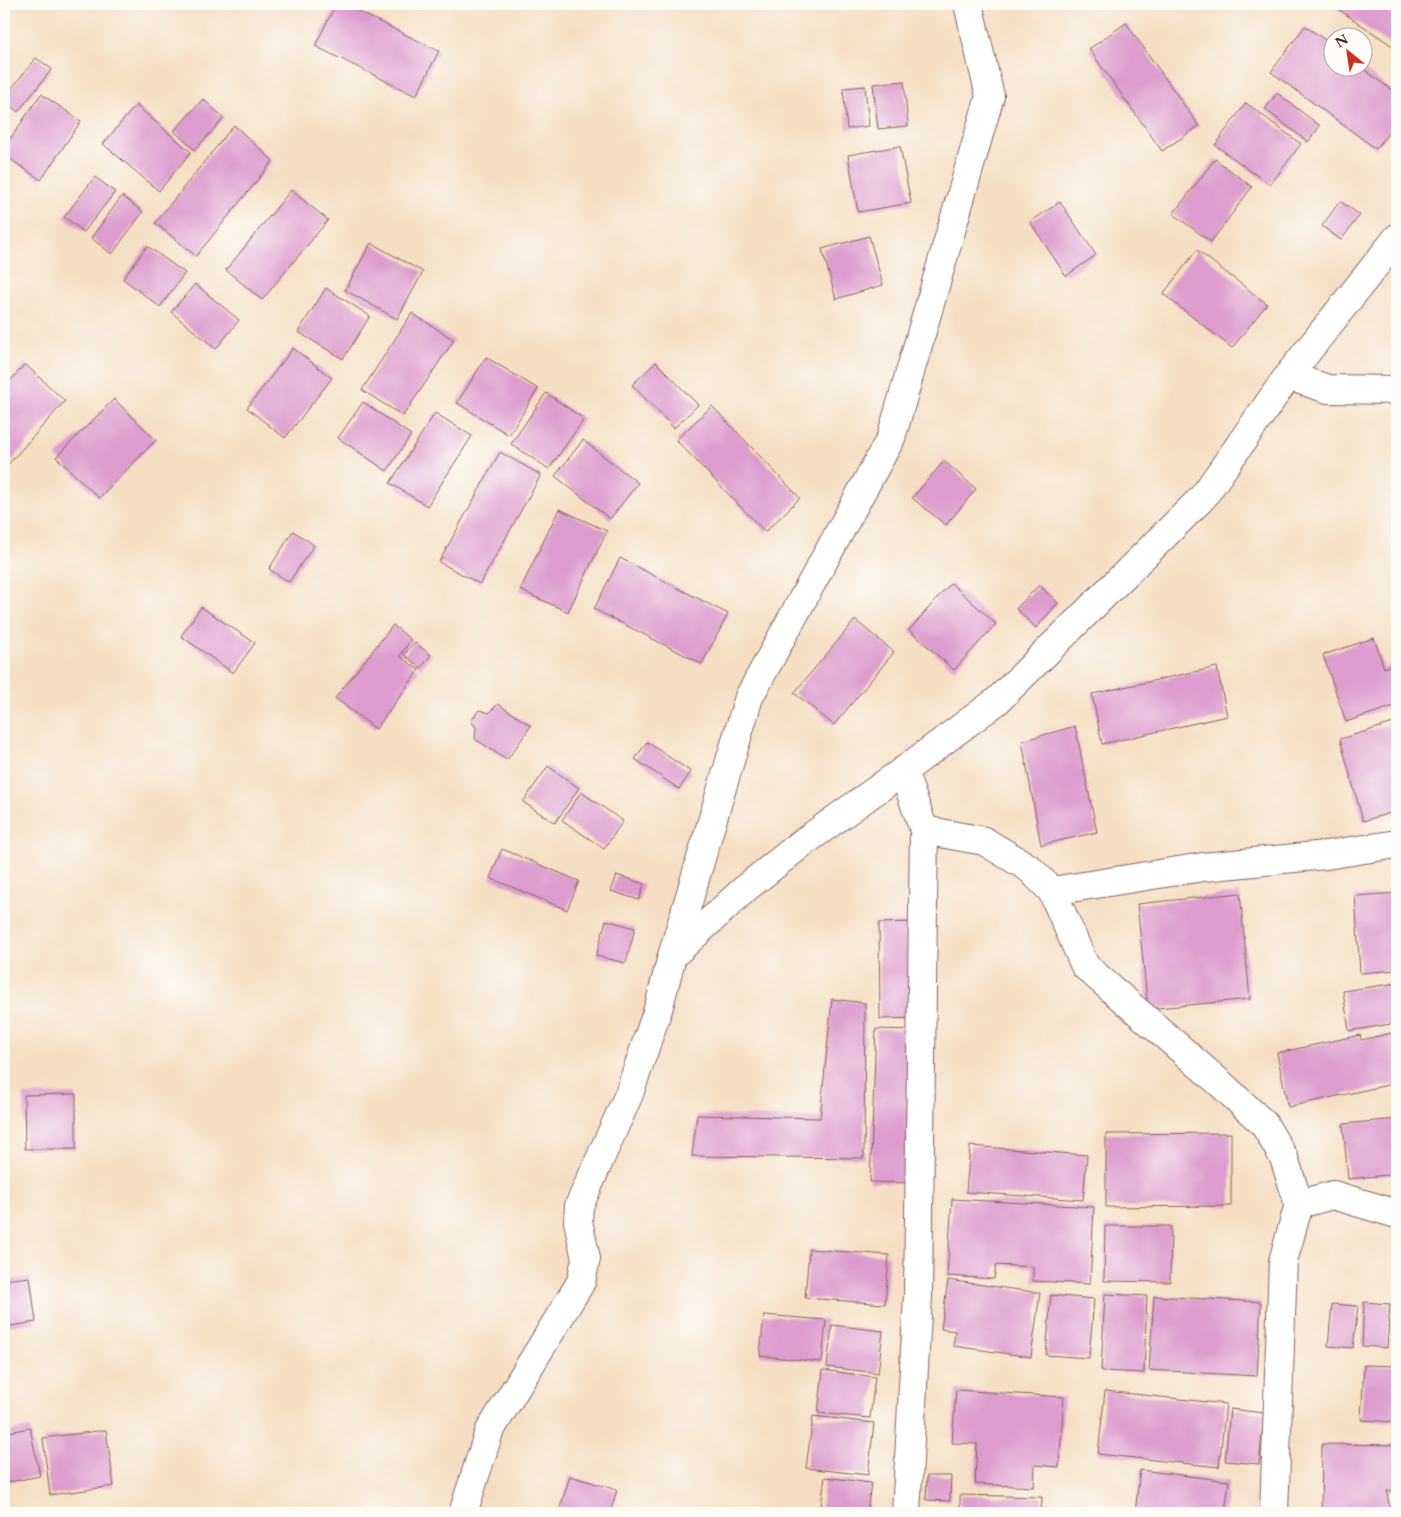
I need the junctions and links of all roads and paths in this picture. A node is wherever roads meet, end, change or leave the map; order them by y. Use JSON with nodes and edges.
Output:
{"nodes":[{"id":1,"x":968,"y":4,"type":"edge"},
{"id":2,"x":1397,"y":238,"type":"edge"},
{"id":3,"x":1288,"y":376,"type":"junction"},
{"id":4,"x":1397,"y":390,"type":"edge"},
{"id":5,"x":903,"y":771,"type":"junction"},
{"id":6,"x":924,"y":830,"type":"junction"},
{"id":7,"x":1397,"y":844,"type":"edge"},
{"id":8,"x":1052,"y":891,"type":"junction"},
{"id":9,"x":672,"y":956,"type":"junction"},
{"id":10,"x":1299,"y":1204,"type":"junction"},
{"id":11,"x":1397,"y":1214,"type":"edge"},
{"id":12,"x":464,"y":1513,"type":"edge"},
{"id":13,"x":906,"y":1513,"type":"edge"},
{"id":14,"x":1274,"y":1513,"type":"edge"}],
"edges":[{"from":1,"to":9,"type":"street"},
{"from":2,"to":3,"type":"street"},
{"from":3,"to":4,"type":"street"},
{"from":3,"to":5,"type":"street"},
{"from":5,"to":6,"type":"street"},
{"from":5,"to":9,"type":"street"},
{"from":6,"to":8,"type":"street"},
{"from":6,"to":13,"type":"street"},
{"from":7,"to":8,"type":"street"},
{"from":8,"to":10,"type":"street"},
{"from":9,"to":12,"type":"street"},
{"from":10,"to":11,"type":"street"},
{"from":10,"to":14,"type":"street"}]}
